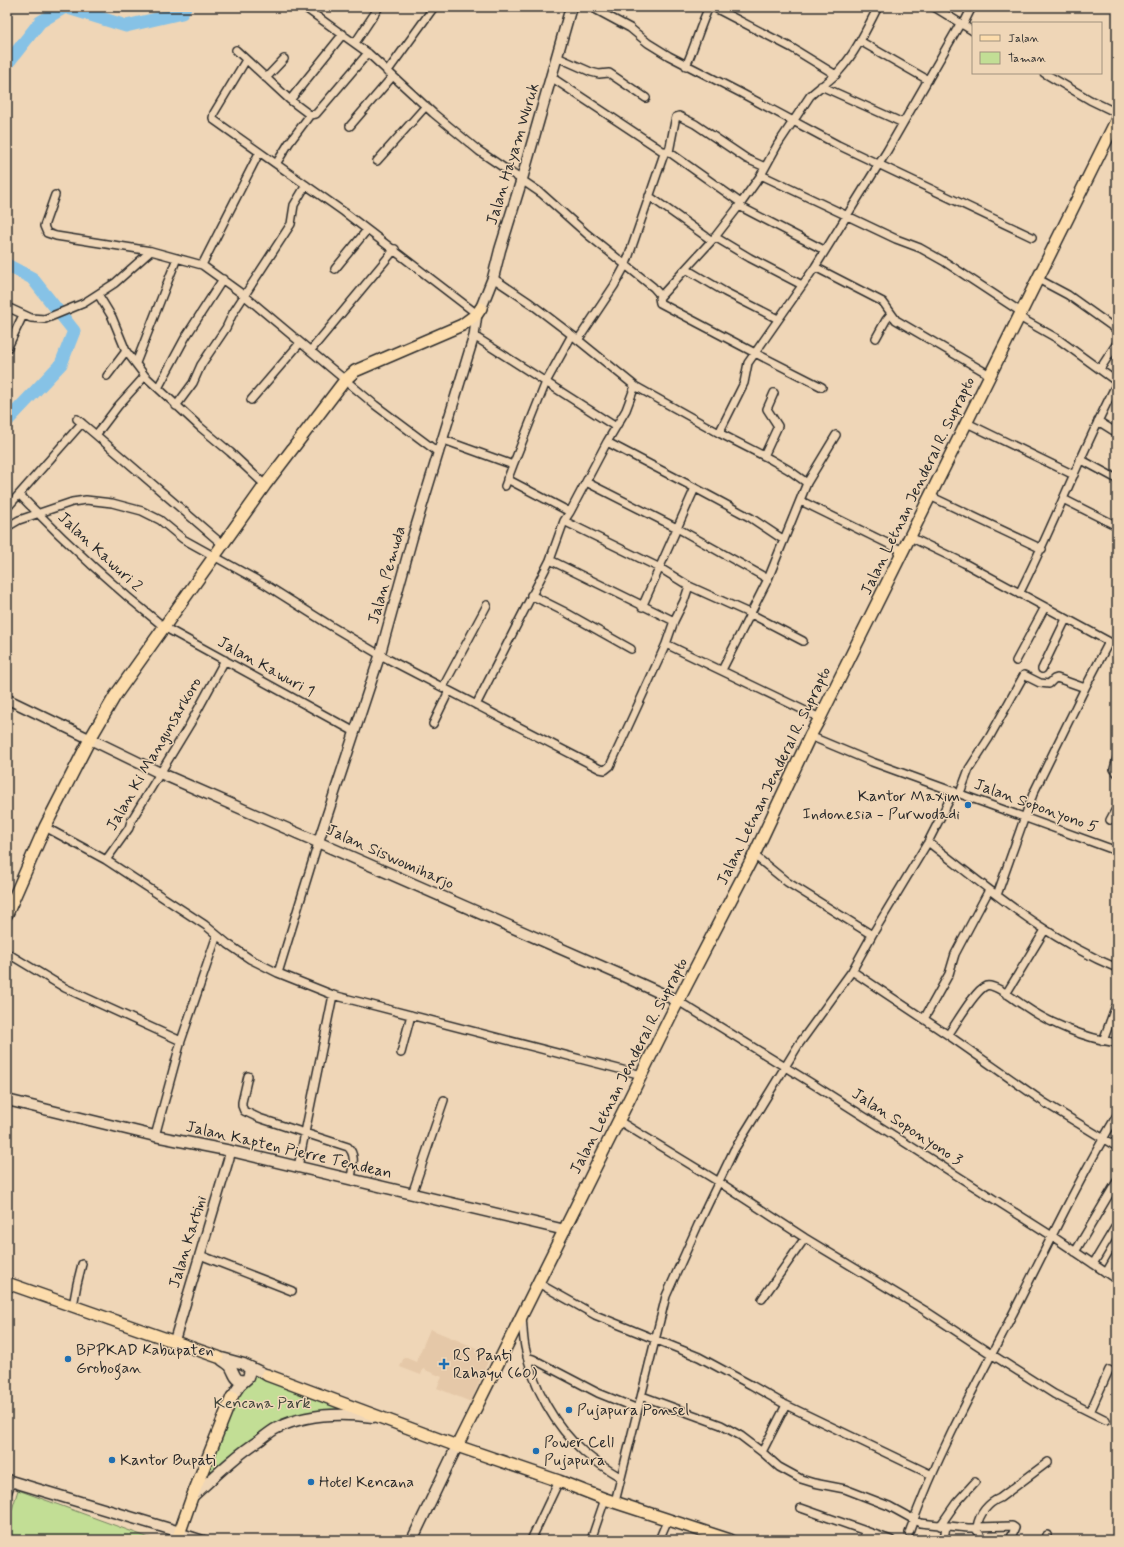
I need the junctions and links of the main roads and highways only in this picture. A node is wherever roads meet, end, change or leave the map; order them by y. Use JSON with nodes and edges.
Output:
{"nodes":[{"id":1,"x":571,"y":7,"type":"edge"},
{"id":2,"x":1117,"y":119,"type":"edge"},
{"id":3,"x":1114,"y":133,"type":"edge"},
{"id":4,"x":479,"y":311,"type":"joint"},
{"id":5,"x":90,"y":739,"type":"junction"},
{"id":6,"x":7,"y":914,"type":"edge"},
{"id":7,"x":678,"y":1001,"type":"junction"},
{"id":8,"x":7,"y":1100,"type":"edge"},
{"id":9,"x":565,"y":1230,"type":"junction"},
{"id":10,"x":7,"y":1283,"type":"edge"},
{"id":11,"x":218,"y":1357,"type":"junction"},
{"id":12,"x":245,"y":1364,"type":"junction"},
{"id":13,"x":233,"y":1374,"type":"junction"},
{"id":14,"x":266,"y":1374,"type":"junction"},
{"id":15,"x":247,"y":1379,"type":"junction"},
{"id":16,"x":232,"y":1397,"type":"junction"},
{"id":17,"x":387,"y":1419,"type":"junction"},
{"id":18,"x":457,"y":1446,"type":"junction"},
{"id":19,"x":9,"y":1480,"type":"edge"},
{"id":20,"x":192,"y":1497,"type":"junction"},
{"id":21,"x":179,"y":1536,"type":"edge"},
{"id":22,"x":412,"y":1540,"type":"edge"},
{"id":23,"x":730,"y":1540,"type":"edge"}],
"edges":[{"from":1,"to":4,"type":"main road","name":"Jalan Hayam Wuruk"},
{"from":2,"to":3,"type":"main road","name":"Jalan Letnan Jenderal R. Suprapto"},
{"from":3,"to":7,"type":"main road","name":"Jalan Letnan Jenderal R. Suprapto"},
{"from":4,"to":5,"type":"main road"},
{"from":5,"to":6,"type":"main road"},
{"from":5,"to":7,"type":"main road","name":"Jalan Siswomiharjo"},
{"from":7,"to":9,"type":"main road","name":"Jalan Letnan Jenderal R. Suprapto"},
{"from":8,"to":9,"type":"main road","name":"Jalan Kapten Pierre Tendean"},
{"from":9,"to":18,"type":"main road","name":"Jalan Letnan Jenderal R. Suprapto"},
{"from":10,"to":11,"type":"main road"},
{"from":11,"to":12,"type":"main road"},
{"from":11,"to":13,"type":"main road"},
{"from":12,"to":13,"type":"main road"},
{"from":12,"to":14,"type":"main road"},
{"from":12,"to":15,"type":"main road"},
{"from":13,"to":15,"type":"main road"},
{"from":13,"to":16,"type":"main road"},
{"from":14,"to":15,"type":"main road"},
{"from":14,"to":17,"type":"main road"},
{"from":15,"to":16,"type":"main road"},
{"from":16,"to":20,"type":"main road"},
{"from":17,"to":18,"type":"main road"},
{"from":17,"to":20,"type":"main road"},
{"from":18,"to":22,"type":"main road"},
{"from":18,"to":23,"type":"main road"},
{"from":19,"to":21,"type":"main road"},
{"from":20,"to":21,"type":"main road"}]}
